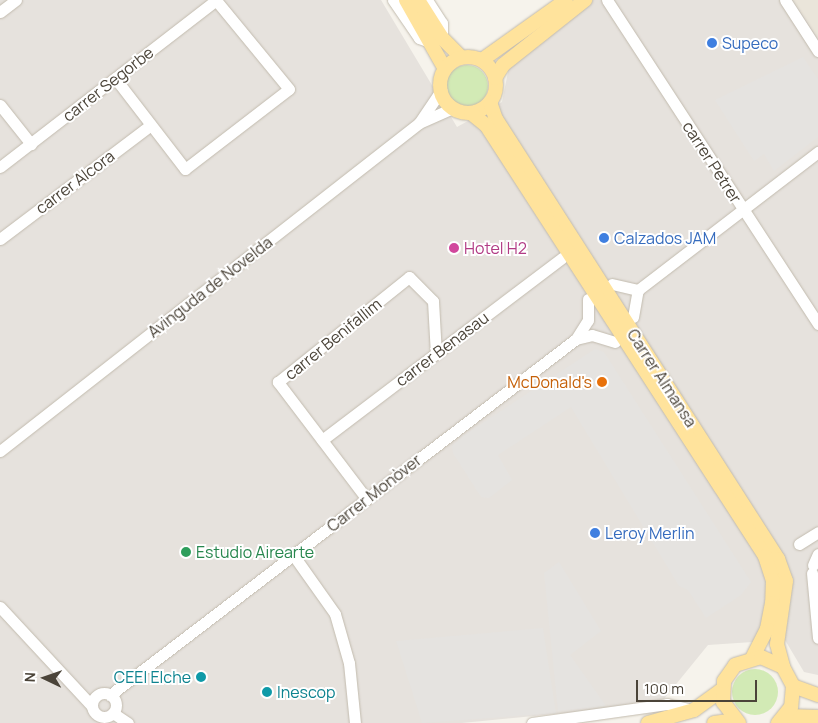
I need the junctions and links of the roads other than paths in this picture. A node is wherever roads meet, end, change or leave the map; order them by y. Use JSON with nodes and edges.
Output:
{"nodes":[{"id":1,"x":16,"y":0,"type":"edge"},
{"id":2,"x":216,"y":0,"type":"edge"},
{"id":3,"x":393,"y":0,"type":"edge"},
{"id":4,"x":406,"y":0,"type":"edge"},
{"id":5,"x":418,"y":0,"type":"edge"},
{"id":6,"x":427,"y":0,"type":"edge"},
{"id":7,"x":566,"y":0,"type":"edge"},
{"id":8,"x":585,"y":0,"type":"edge"},
{"id":9,"x":607,"y":0,"type":"edge"},
{"id":10,"x":785,"y":0,"type":"edge"},
{"id":11,"x":0,"y":12,"type":"edge"},
{"id":12,"x":438,"y":41,"type":"junction"},
{"id":13,"x":818,"y":51,"type":"edge"},
{"id":14,"x":461,"y":57,"type":"junction"},
{"id":15,"x":482,"y":60,"type":"junction"},
{"id":16,"x":445,"y":69,"type":"junction"},
{"id":17,"x":115,"y":78,"type":"junction"},
{"id":18,"x":495,"y":78,"type":"junction"},
{"id":19,"x":441,"y":90,"type":"junction"},
{"id":20,"x":490,"y":102,"type":"junction"},
{"id":21,"x":0,"y":105,"type":"edge"},
{"id":22,"x":453,"y":108,"type":"junction"},
{"id":23,"x":471,"y":112,"type":"junction"},
{"id":24,"x":419,"y":123,"type":"junction"},
{"id":25,"x":151,"y":125,"type":"junction"},
{"id":26,"x":31,"y":144,"type":"junction"},
{"id":27,"x":818,"y":152,"type":"edge"},
{"id":28,"x":0,"y":168,"type":"edge"},
{"id":29,"x":743,"y":209,"type":"junction"},
{"id":30,"x":0,"y":239,"type":"edge"},
{"id":31,"x":562,"y":258,"type":"dead end"},
{"id":32,"x":612,"y":284,"type":"dead end"},
{"id":33,"x":638,"y":290,"type":"junction"},
{"id":34,"x":588,"y":299,"type":"dead end"},
{"id":35,"x":633,"y":317,"type":"dead end"},
{"id":36,"x":818,"y":324,"type":"edge"},
{"id":37,"x":576,"y":339,"type":"junction"},
{"id":38,"x":615,"y":342,"type":"dead end"},
{"id":39,"x":436,"y":354,"type":"junction"},
{"id":40,"x":322,"y":440,"type":"junction"},
{"id":41,"x":0,"y":451,"type":"edge"},
{"id":42,"x":366,"y":498,"type":"junction"},
{"id":43,"x":818,"y":532,"type":"edge"},
{"id":44,"x":799,"y":544,"type":"dead end"},
{"id":45,"x":818,"y":554,"type":"edge"},
{"id":46,"x":294,"y":556,"type":"junction"},
{"id":47,"x":754,"y":557,"type":"dead end"},
{"id":48,"x":768,"y":563,"type":"junction"},
{"id":49,"x":0,"y":607,"type":"edge"},
{"id":50,"x":818,"y":638,"type":"edge"},
{"id":51,"x":753,"y":657,"type":"junction"},
{"id":52,"x":783,"y":666,"type":"junction"},
{"id":53,"x":793,"y":686,"type":"junction"},
{"id":54,"x":722,"y":690,"type":"junction"},
{"id":55,"x":818,"y":695,"type":"edge"},
{"id":56,"x":104,"y":699,"type":"junction"},
{"id":57,"x":694,"y":710,"type":"junction"},
{"id":58,"x":113,"y":713,"type":"junction"},
{"id":59,"x":818,"y":717,"type":"edge"},
{"id":60,"x":782,"y":719,"type":"edge"},
{"id":61,"x":737,"y":722,"type":"edge"},
{"id":62,"x":128,"y":723,"type":"edge"},
{"id":63,"x":355,"y":723,"type":"edge"},
{"id":64,"x":532,"y":723,"type":"edge"},
{"id":65,"x":648,"y":723,"type":"edge"},
{"id":66,"x":714,"y":723,"type":"edge"}],
"edges":[{"from":1,"to":11,"type":"street"},
{"from":2,"to":17,"type":"street","name":"carrer Segorbe"},
{"from":2,"to":25,"type":"street"},
{"from":3,"to":12,"type":"street"},
{"from":4,"to":12,"type":"main road"},
{"from":5,"to":12,"type":"main road"},
{"from":6,"to":12,"type":"street"},
{"from":7,"to":15,"type":"main road"},
{"from":8,"to":18,"type":"main road"},
{"from":9,"to":29,"type":"street","name":"carrer Petrer"},
{"from":10,"to":13,"type":"street"},
{"from":12,"to":14,"type":"main road"},
{"from":12,"to":16,"type":"main road"},
{"from":14,"to":15,"type":"main road"},
{"from":14,"to":16,"type":"main road"},
{"from":15,"to":18,"type":"main road"},
{"from":16,"to":19,"type":"main road"},
{"from":17,"to":25,"type":"street"},
{"from":17,"to":26,"type":"street","name":"carrer Segorbe"},
{"from":18,"to":20,"type":"main road"},
{"from":19,"to":22,"type":"main road"},
{"from":19,"to":24,"type":"street","name":"Avinguda de Novelda"},
{"from":20,"to":23,"type":"main road"},
{"from":20,"to":52,"type":"main road","name":"Carrer Almansa"},
{"from":21,"to":26,"type":"street"},
{"from":22,"to":23,"type":"main road"},
{"from":22,"to":24,"type":"street","name":"Avinguda de Novelda"},
{"from":23,"to":48,"type":"main road","name":"Carrer Almansa"},
{"from":24,"to":41,"type":"street","name":"Avinguda de Novelda"},
{"from":25,"to":30,"type":"street","name":"carrer Alcora"},
{"from":26,"to":28,"type":"street","name":"carrer Segorbe"},
{"from":27,"to":29,"type":"street"},
{"from":29,"to":33,"type":"street"},
{"from":29,"to":36,"type":"street","name":"carrer Petrer"},
{"from":31,"to":39,"type":"street","name":"carrer Benasau"},
{"from":32,"to":33,"type":"street"},
{"from":33,"to":35,"type":"street"},
{"from":34,"to":37,"type":"street","name":"Carrer Monòver"},
{"from":37,"to":38,"type":"street"},
{"from":37,"to":42,"type":"street","name":"Carrer Monòver"},
{"from":39,"to":40,"type":"street","name":"carrer Benasau"},
{"from":39,"to":40,"type":"street","name":"carrer Benifallim"},
{"from":40,"to":42,"type":"street","name":"carrer Benifallim"},
{"from":42,"to":46,"type":"street","name":"Carrer Monòver"},
{"from":43,"to":44,"type":"street"},
{"from":45,"to":50,"type":"street"},
{"from":46,"to":56,"type":"street","name":"Carrer Monòver"},
{"from":46,"to":63,"type":"street"},
{"from":47,"to":48,"type":"main road"},
{"from":48,"to":51,"type":"main road","name":"Carrer Almansa"},
{"from":49,"to":56,"type":"street"},
{"from":51,"to":52,"type":"main road"},
{"from":51,"to":54,"type":"main road"},
{"from":52,"to":53,"type":"main road","name":"Carrer Almansa"},
{"from":53,"to":55,"type":"main road"},
{"from":53,"to":60,"type":"main road"},
{"from":54,"to":57,"type":"main road"},
{"from":54,"to":61,"type":"main road"},
{"from":56,"to":58,"type":"street"},
{"from":56,"to":58,"type":"street"},
{"from":57,"to":64,"type":"street"},
{"from":57,"to":65,"type":"main road"},
{"from":58,"to":62,"type":"street"},
{"from":59,"to":60,"type":"main road"},
{"from":61,"to":66,"type":"main road"}]}
